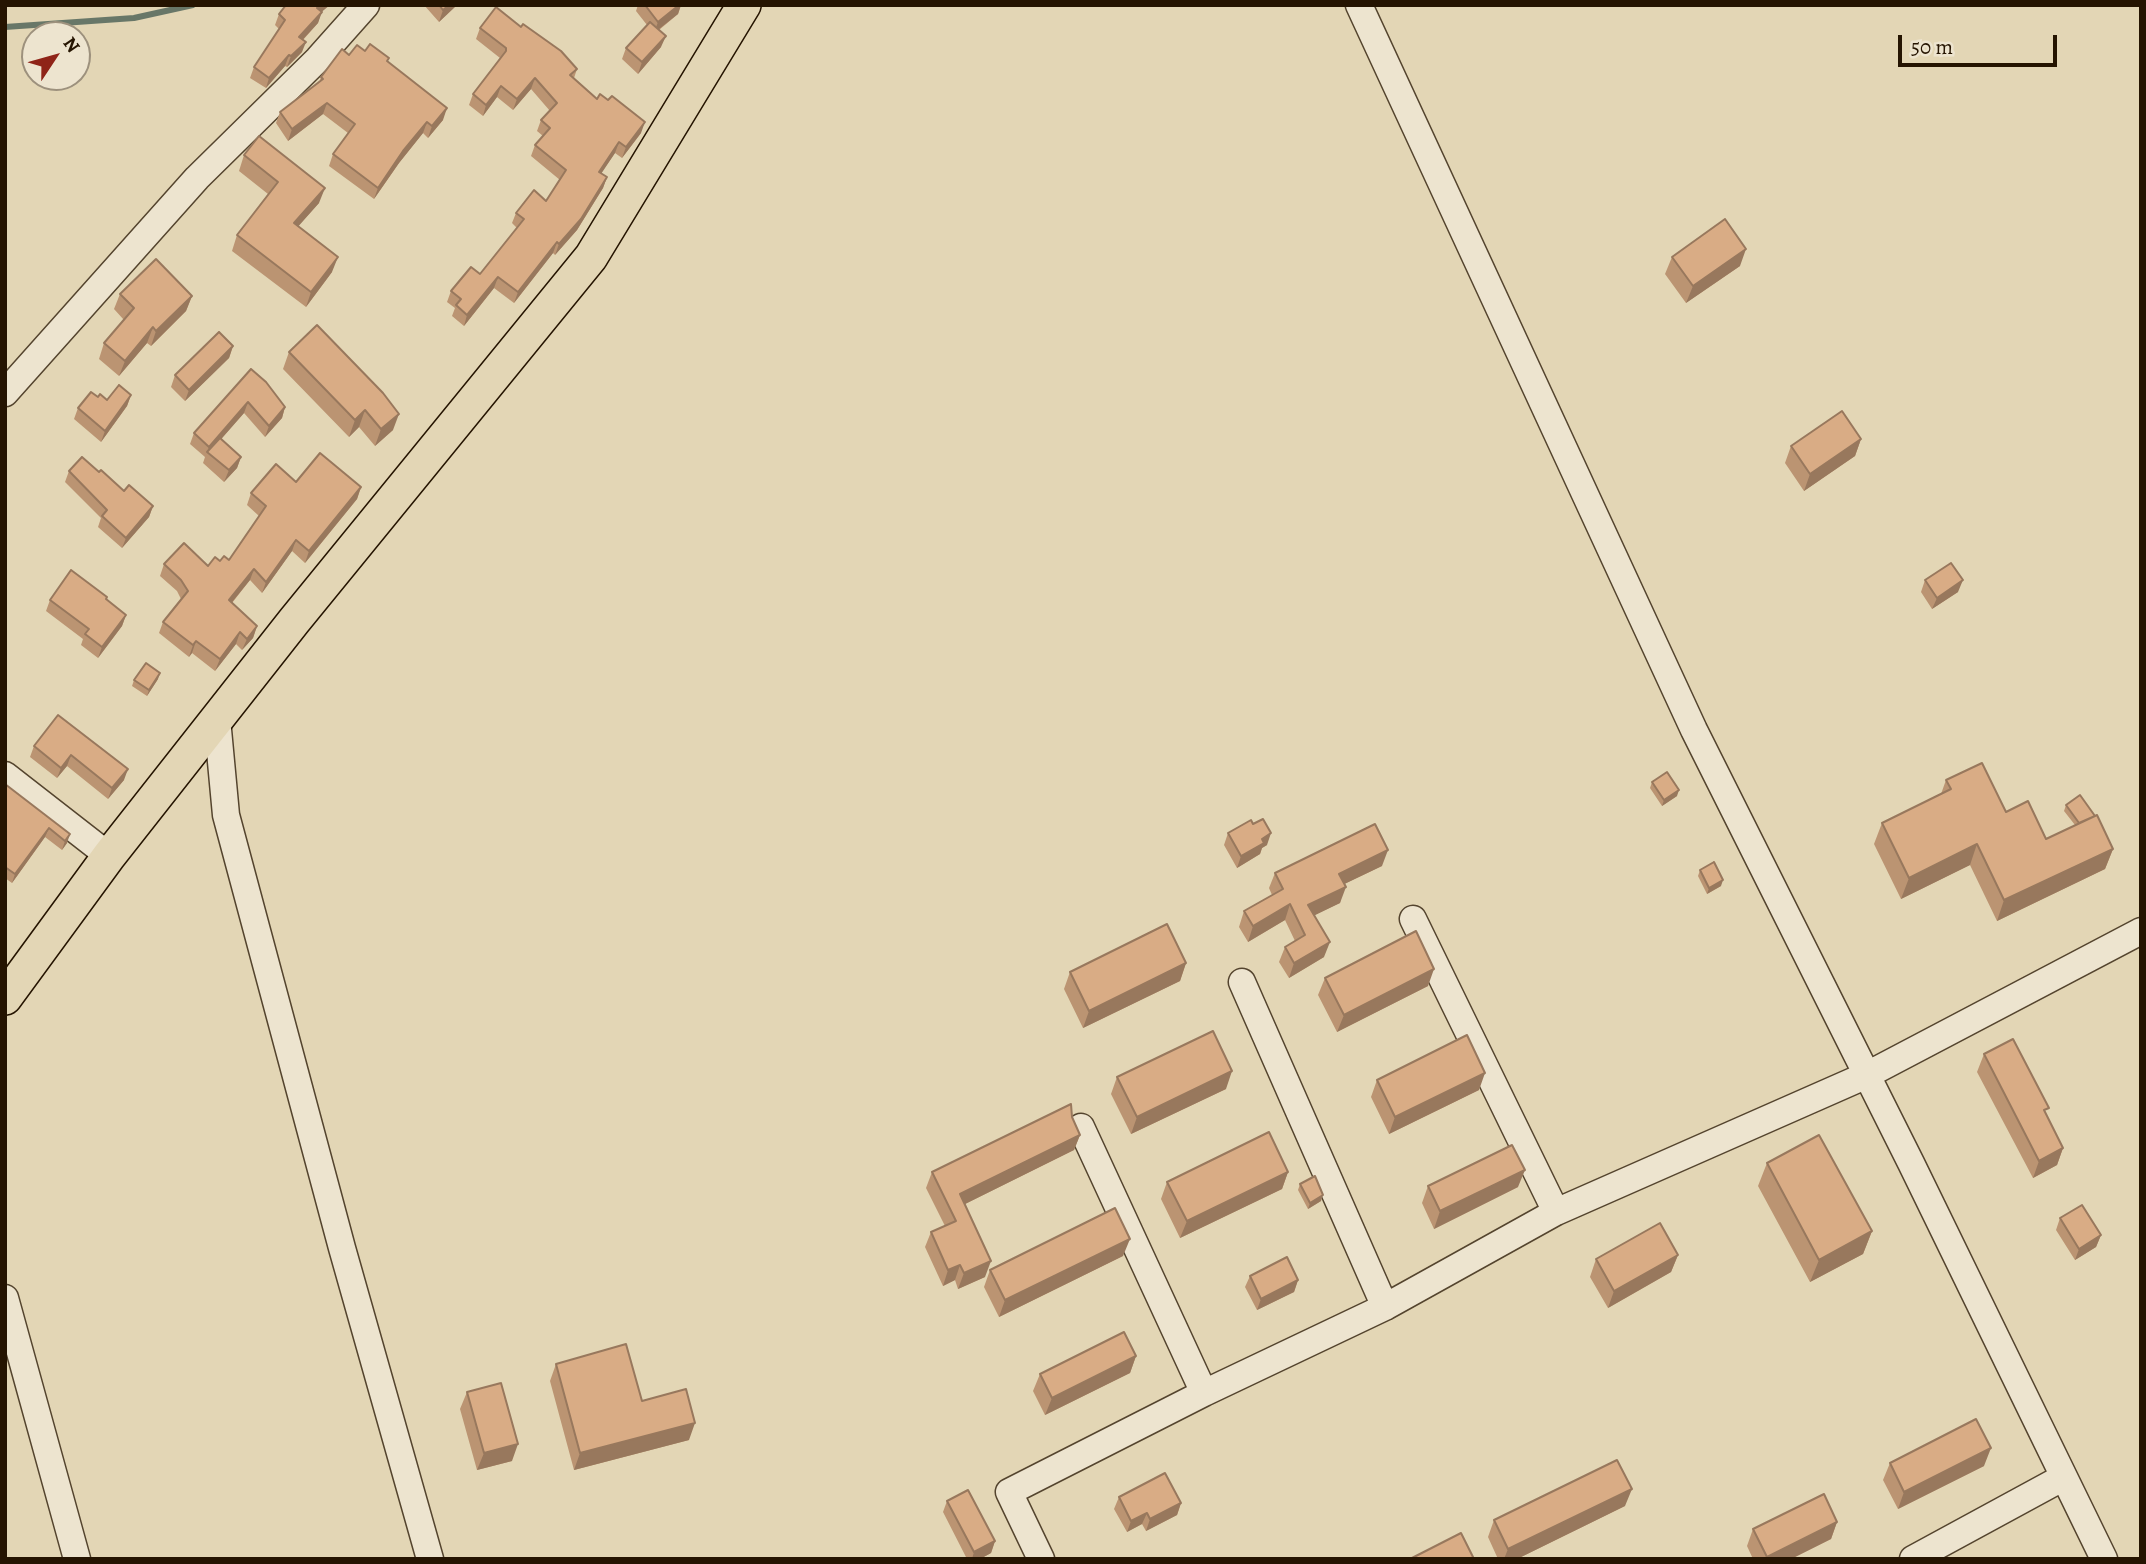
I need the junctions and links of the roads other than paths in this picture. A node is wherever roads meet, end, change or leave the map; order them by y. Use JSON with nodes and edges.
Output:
{"nodes":[{"id":1,"x":366,"y":5,"type":"edge"},
{"id":2,"x":744,"y":5,"type":"edge"},
{"id":3,"x":1359,"y":5,"type":"edge"},
{"id":4,"x":5,"y":393,"type":"edge"},
{"id":5,"x":217,"y":719,"type":"junction"},
{"id":6,"x":5,"y":775,"type":"edge"},
{"id":7,"x":109,"y":856,"type":"junction"},
{"id":8,"x":1413,"y":919,"type":"dead end"},
{"id":9,"x":2141,"y":931,"type":"edge"},
{"id":10,"x":1242,"y":982,"type":"dead end"},
{"id":11,"x":5,"y":998,"type":"edge"},
{"id":12,"x":1867,"y":1075,"type":"junction"},
{"id":13,"x":1081,"y":1127,"type":"dead end"},
{"id":14,"x":1556,"y":1212,"type":"junction"},
{"id":15,"x":5,"y":1298,"type":"edge"},
{"id":16,"x":1385,"y":1307,"type":"junction"},
{"id":17,"x":1204,"y":1393,"type":"junction"},
{"id":18,"x":2064,"y":1477,"type":"junction"},
{"id":19,"x":77,"y":1559,"type":"edge"},
{"id":20,"x":429,"y":1559,"type":"edge"},
{"id":21,"x":1041,"y":1559,"type":"edge"},
{"id":22,"x":1913,"y":1559,"type":"edge"},
{"id":23,"x":2104,"y":1559,"type":"edge"}],
"edges":[{"from":1,"to":4,"type":"street"},
{"from":2,"to":5,"type":"main road"},
{"from":3,"to":12,"type":"street"},
{"from":5,"to":7,"type":"main road"},
{"from":5,"to":20,"type":"street"},
{"from":6,"to":7,"type":"street"},
{"from":7,"to":11,"type":"main road"},
{"from":8,"to":14,"type":"street"},
{"from":9,"to":12,"type":"street"},
{"from":10,"to":16,"type":"street"},
{"from":12,"to":14,"type":"street"},
{"from":12,"to":18,"type":"street"},
{"from":13,"to":17,"type":"street"},
{"from":14,"to":16,"type":"street"},
{"from":15,"to":19,"type":"street"},
{"from":16,"to":17,"type":"street"},
{"from":17,"to":21,"type":"street"},
{"from":18,"to":22,"type":"street"},
{"from":18,"to":23,"type":"street"}]}
